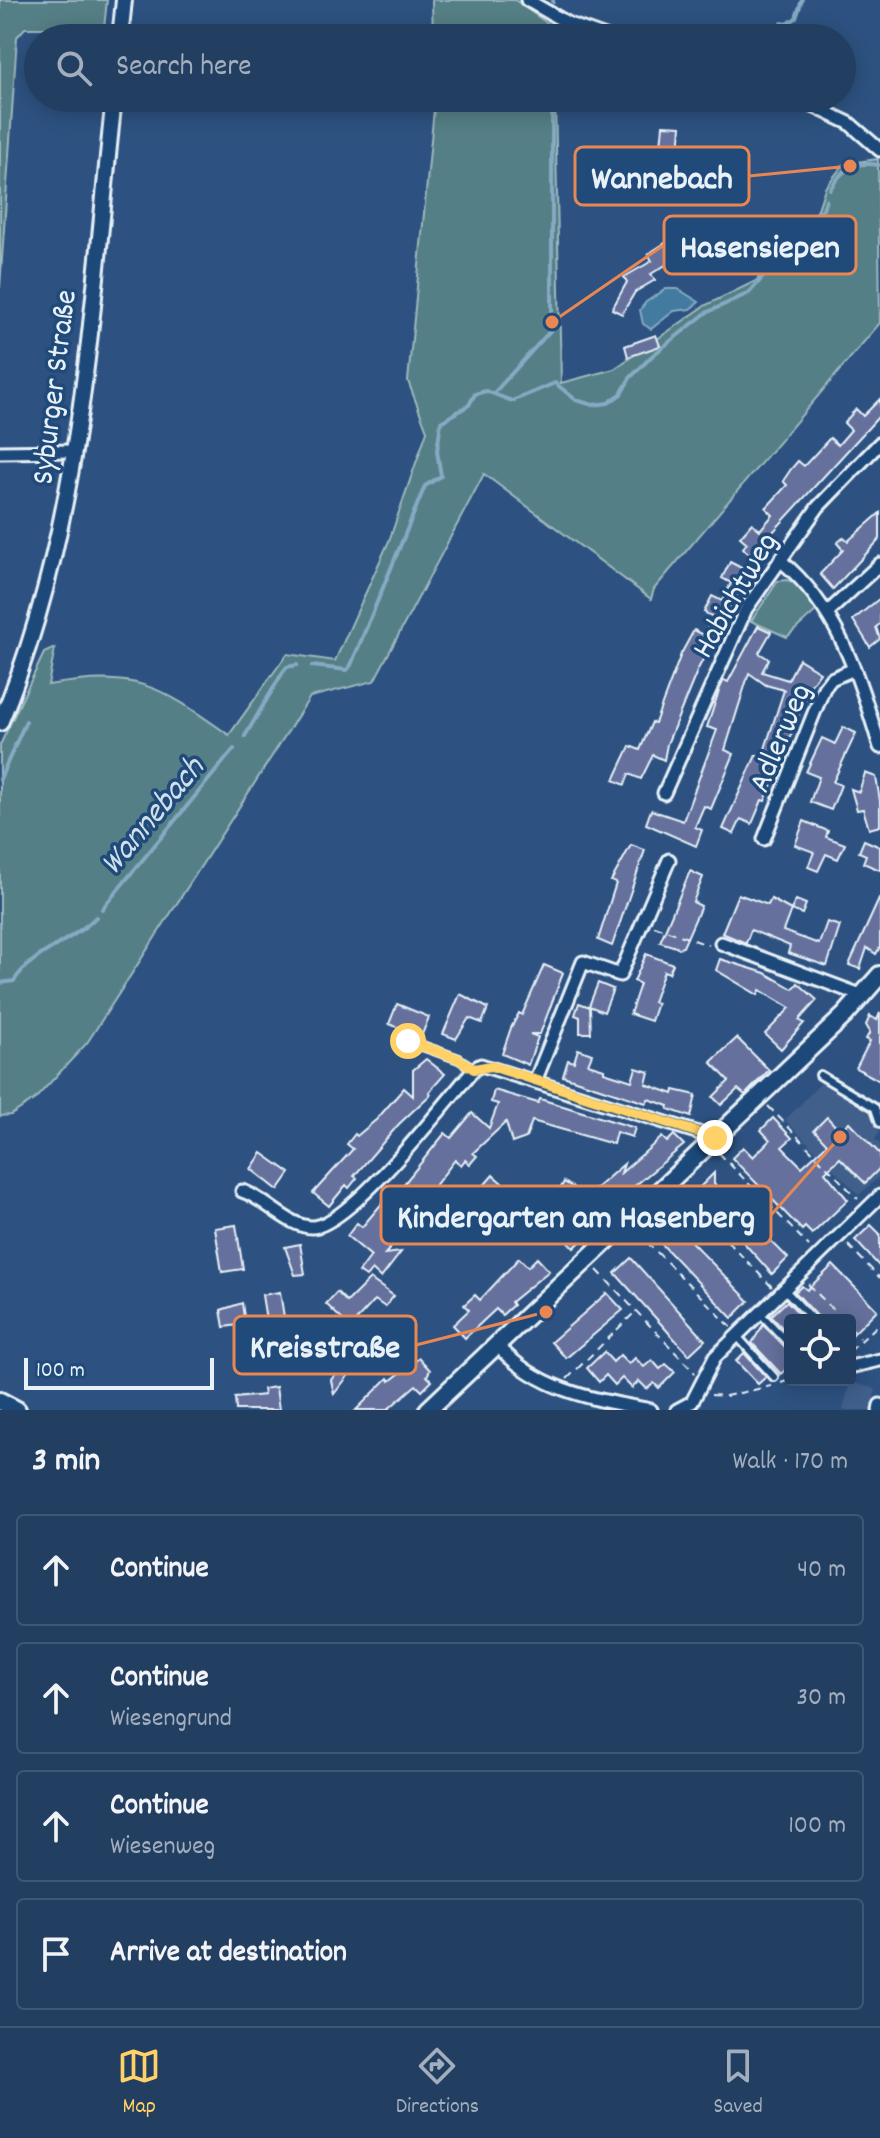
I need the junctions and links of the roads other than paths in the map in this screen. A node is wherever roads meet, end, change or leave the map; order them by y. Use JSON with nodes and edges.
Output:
{"nodes":[{"id":1,"x":124,"y":0,"type":"edge"},
{"id":2,"x":527,"y":0,"type":"edge"},
{"id":3,"x":121,"y":24,"type":"edge"},
{"id":4,"x":569,"y":24,"type":"edge"},
{"id":5,"x":112,"y":112,"type":"edge"},
{"id":6,"x":826,"y":112,"type":"edge"},
{"id":7,"x":880,"y":150,"type":"edge"},
{"id":8,"x":880,"y":443,"type":"edge"},
{"id":9,"x":73,"y":451,"type":"junction"},
{"id":10,"x":0,"y":452,"type":"edge"},
{"id":11,"x":780,"y":560,"type":"junction"},
{"id":12,"x":880,"y":564,"type":"edge"},
{"id":13,"x":827,"y":613,"type":"junction"},
{"id":14,"x":854,"y":669,"type":"junction"},
{"id":15,"x":0,"y":723,"type":"edge"},
{"id":16,"x":879,"y":743,"type":"edge"},
{"id":17,"x":664,"y":793,"type":"dead end"},
{"id":18,"x":764,"y":839,"type":"dead end"},
{"id":19,"x":669,"y":860,"type":"dead end"},
{"id":20,"x":721,"y":943,"type":"road end"},
{"id":21,"x":880,"y":975,"type":"edge"},
{"id":22,"x":863,"y":996,"type":"junction"},
{"id":23,"x":408,"y":1041,"type":"dead end"},
{"id":24,"x":474,"y":1069,"type":"junction"},
{"id":25,"x":820,"y":1075,"type":"dead end"},
{"id":26,"x":536,"y":1079,"type":"junction"},
{"id":27,"x":880,"y":1123,"type":"edge"},
{"id":28,"x":712,"y":1141,"type":"junction"},
{"id":29,"x":242,"y":1191,"type":"dead end"},
{"id":30,"x":880,"y":1196,"type":"edge"},
{"id":31,"x":781,"y":1291,"type":"junction"},
{"id":32,"x":759,"y":1312,"type":"junction"},
{"id":33,"x":806,"y":1314,"type":"edge"},
{"id":34,"x":736,"y":1334,"type":"junction"},
{"id":35,"x":784,"y":1339,"type":"edge"},
{"id":36,"x":497,"y":1345,"type":"junction"},
{"id":37,"x":880,"y":1360,"type":"edge"},
{"id":38,"x":856,"y":1366,"type":"edge"},
{"id":39,"x":774,"y":1377,"type":"dead end"},
{"id":40,"x":0,"y":1401,"type":"edge"},
{"id":41,"x":17,"y":1410,"type":"edge"},
{"id":42,"x":428,"y":1410,"type":"edge"},
{"id":43,"x":651,"y":1410,"type":"edge"},
{"id":44,"x":677,"y":1410,"type":"edge"}],
"edges":[{"from":1,"to":3,"type":"street"},
{"from":2,"to":4,"type":"street"},
{"from":5,"to":9,"type":"street","name":"Syburger Straße"},
{"from":6,"to":7,"type":"street"},
{"from":8,"to":11,"type":"street","name":"Habichtweg"},
{"from":9,"to":10,"type":"street"},
{"from":9,"to":15,"type":"street","name":"Syburger Straße"},
{"from":11,"to":13,"type":"street"},
{"from":11,"to":17,"type":"street","name":"Habichtweg"},
{"from":12,"to":13,"type":"street"},
{"from":13,"to":14,"type":"street"},
{"from":14,"to":16,"type":"street"},
{"from":14,"to":18,"type":"street","name":"Adlerweg"},
{"from":19,"to":26,"type":"street"},
{"from":20,"to":22,"type":"street"},
{"from":21,"to":22,"type":"main road"},
{"from":22,"to":28,"type":"main road"},
{"from":23,"to":24,"type":"lane"},
{"from":24,"to":26,"type":"street"},
{"from":24,"to":29,"type":"street"},
{"from":25,"to":27,"type":"lane"},
{"from":26,"to":28,"type":"street"},
{"from":28,"to":36,"type":"main road"},
{"from":30,"to":31,"type":"street"},
{"from":31,"to":32,"type":"street"},
{"from":31,"to":33,"type":"lane"},
{"from":32,"to":34,"type":"street"},
{"from":32,"to":35,"type":"lane"},
{"from":34,"to":39,"type":"lane"},
{"from":34,"to":44,"type":"street"},
{"from":36,"to":42,"type":"main road"},
{"from":36,"to":43,"type":"street"},
{"from":37,"to":38,"type":"street"},
{"from":40,"to":41,"type":"main road"}]}
